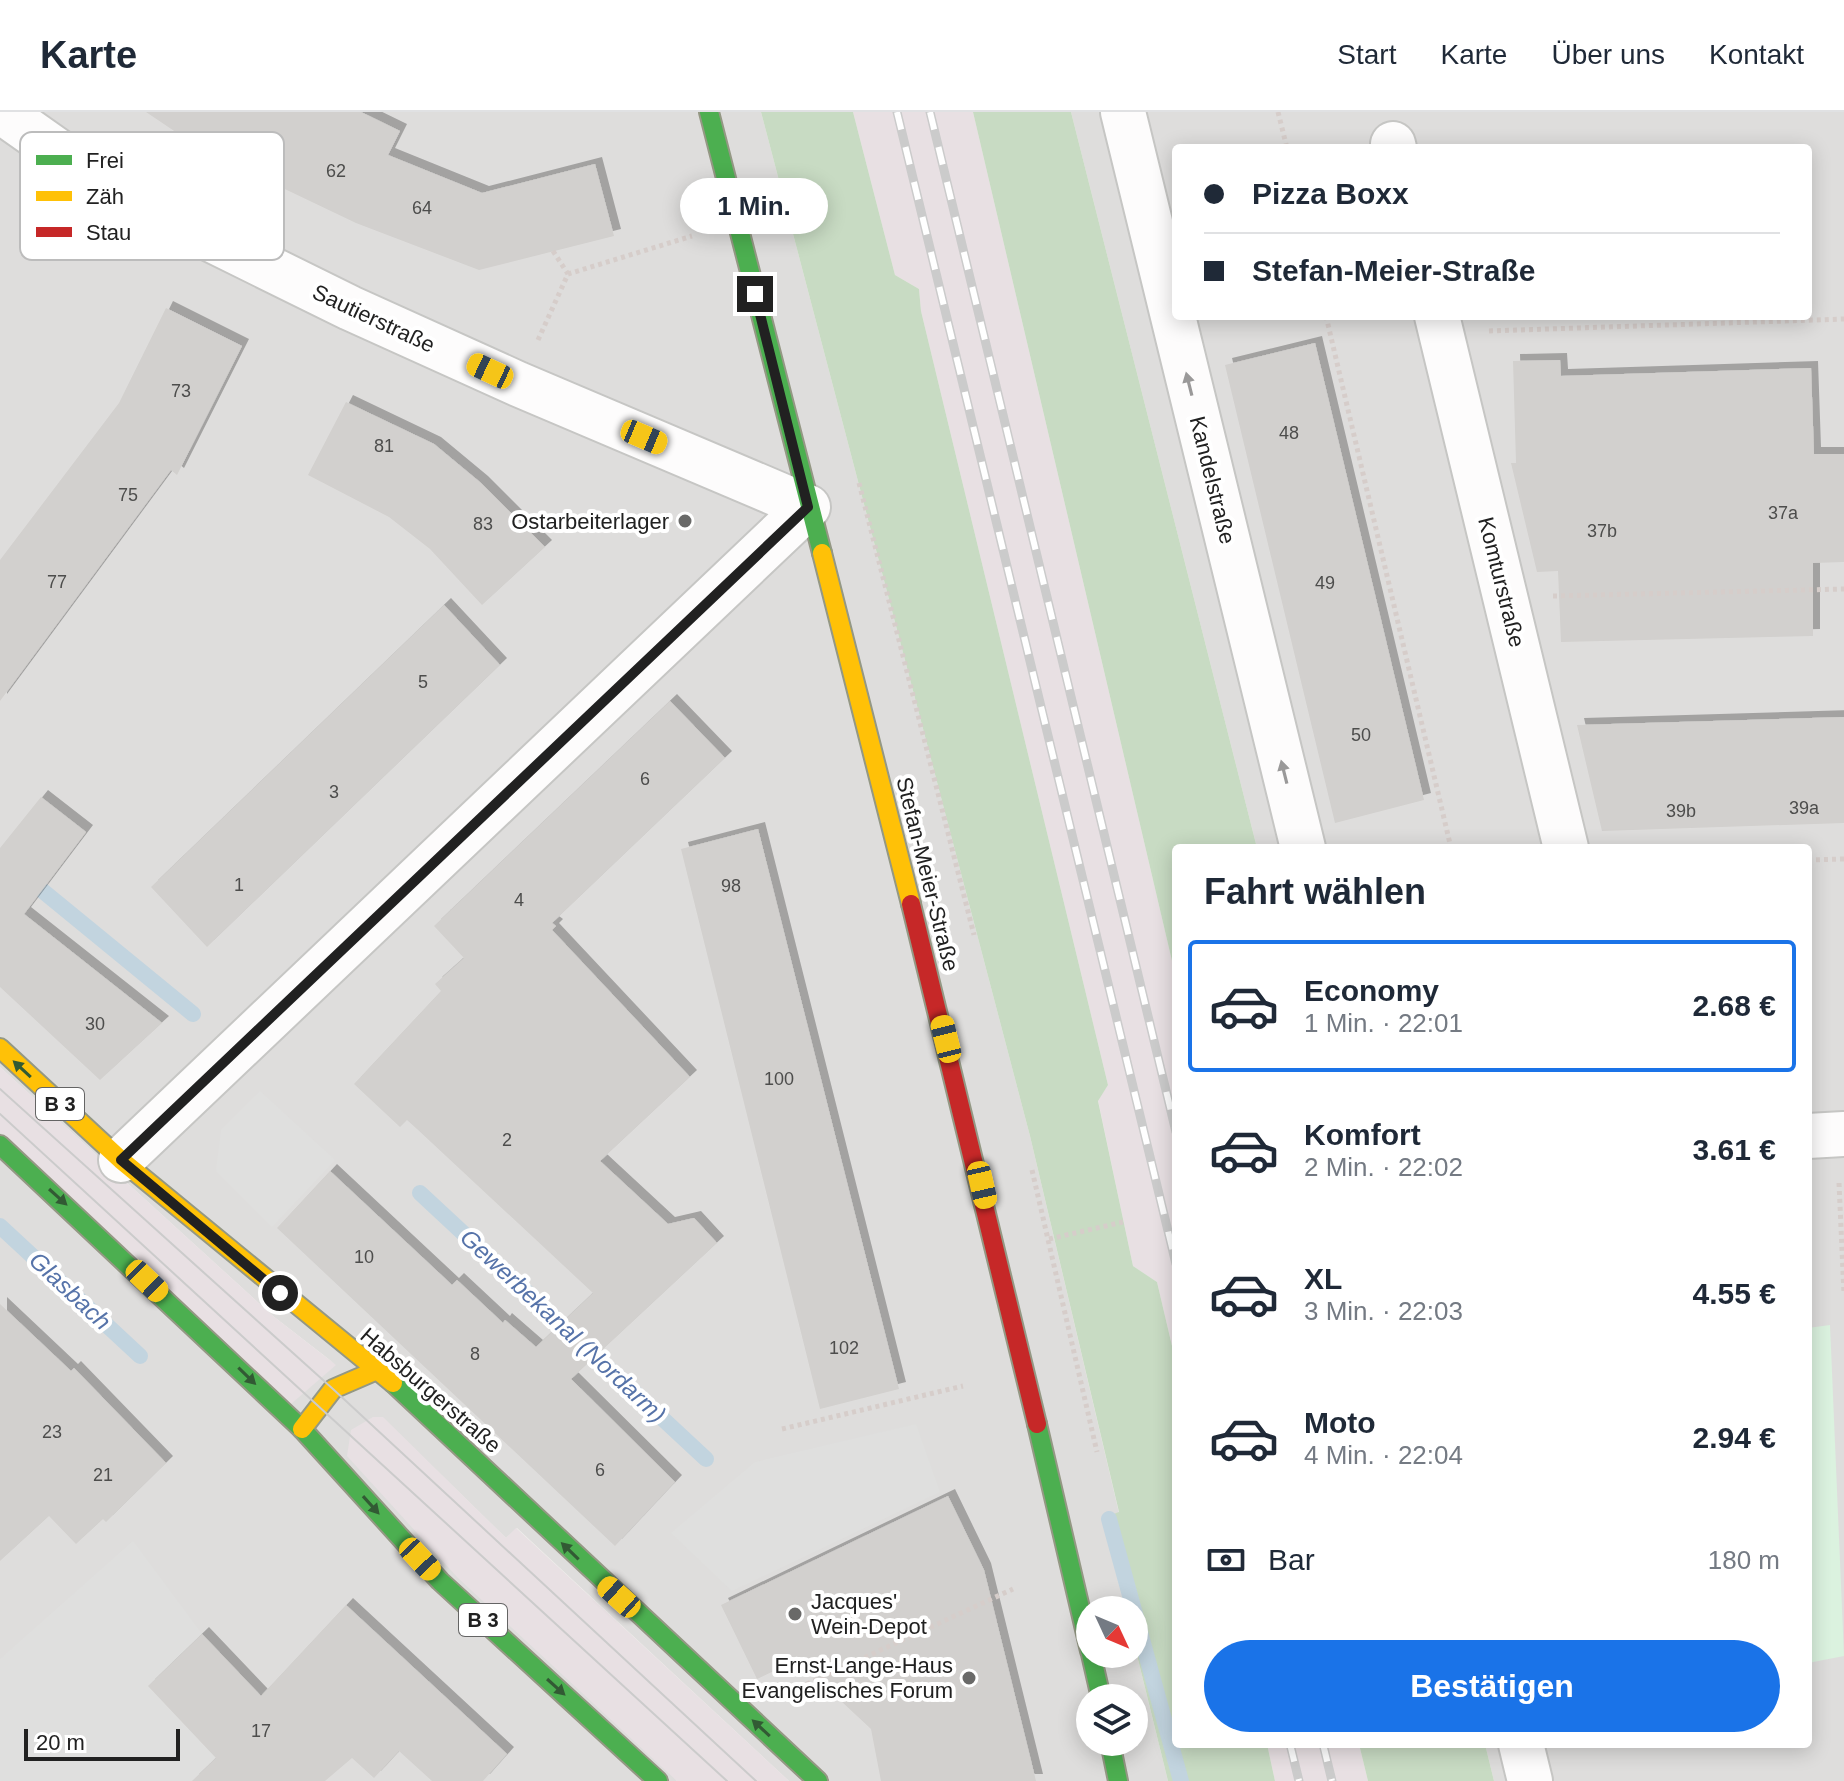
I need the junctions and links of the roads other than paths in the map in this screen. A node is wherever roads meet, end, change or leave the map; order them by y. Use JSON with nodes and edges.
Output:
{"nodes":[{"id":1,"x":2,"y":112,"type":"edge"},
{"id":2,"x":709,"y":112,"type":"edge"},
{"id":3,"x":1123,"y":112,"type":"edge"},
{"id":4,"x":30,"y":132,"type":"edge"},
{"id":5,"x":253,"y":260,"type":"edge"},
{"id":6,"x":1172,"y":312,"type":"edge"},
{"id":7,"x":1174,"y":320,"type":"edge"},
{"id":8,"x":1439,"y":324,"type":"edge"},
{"id":9,"x":808,"y":507,"type":"junction"},
{"id":10,"x":1302,"y":844,"type":"edge"},
{"id":11,"x":1565,"y":844,"type":"edge"},
{"id":12,"x":0,"y":1048,"type":"edge"},
{"id":13,"x":0,"y":1145,"type":"edge"},
{"id":14,"x":121,"y":1160,"type":"junction"},
{"id":15,"x":377,"y":1370,"type":"junction"},
{"id":16,"x":302,"y":1429,"type":"junction"},
{"id":17,"x":1077,"y":1596,"type":"edge"},
{"id":18,"x":1522,"y":1748,"type":"edge"},
{"id":19,"x":1113,"y":1756,"type":"edge"},
{"id":20,"x":658,"y":1781,"type":"edge"},
{"id":21,"x":818,"y":1781,"type":"edge"},
{"id":22,"x":1118,"y":1781,"type":"edge"},
{"id":23,"x":1530,"y":1781,"type":"edge"}],
"edges":[{"from":1,"to":4,"type":"street","name":"Sautierstraße"},
{"from":2,"to":9,"type":"main road","name":"Stefan-Meier-Straße"},
{"from":6,"to":3,"type":"street","name":"Kandelstraße","one_way":true},
{"from":5,"to":9,"type":"street","name":"Sautierstraße"},
{"from":10,"to":7,"type":"street","name":"Kandelstraße","one_way":true},
{"from":8,"to":11,"type":"street","name":"Komturstraße"},
{"from":9,"to":14,"type":"street"},
{"from":9,"to":17,"type":"main road","name":"Stefan-Meier-Straße"},
{"from":14,"to":12,"type":"main road","name":"Habsburgerstraße","number":"B 3","one_way":true},
{"from":13,"to":16,"type":"main road","number":"B 3","one_way":true},
{"from":14,"to":15,"type":"main road","name":"Habsburgerstraße","number":"B 3"},
{"from":15,"to":16,"type":"main road"},
{"from":21,"to":15,"type":"main road","name":"Habsburgerstraße","number":"B 3","one_way":true},
{"from":16,"to":20,"type":"main road","number":"B 3","one_way":true},
{"from":18,"to":23,"type":"street"},
{"from":19,"to":22,"type":"main road"}]}
